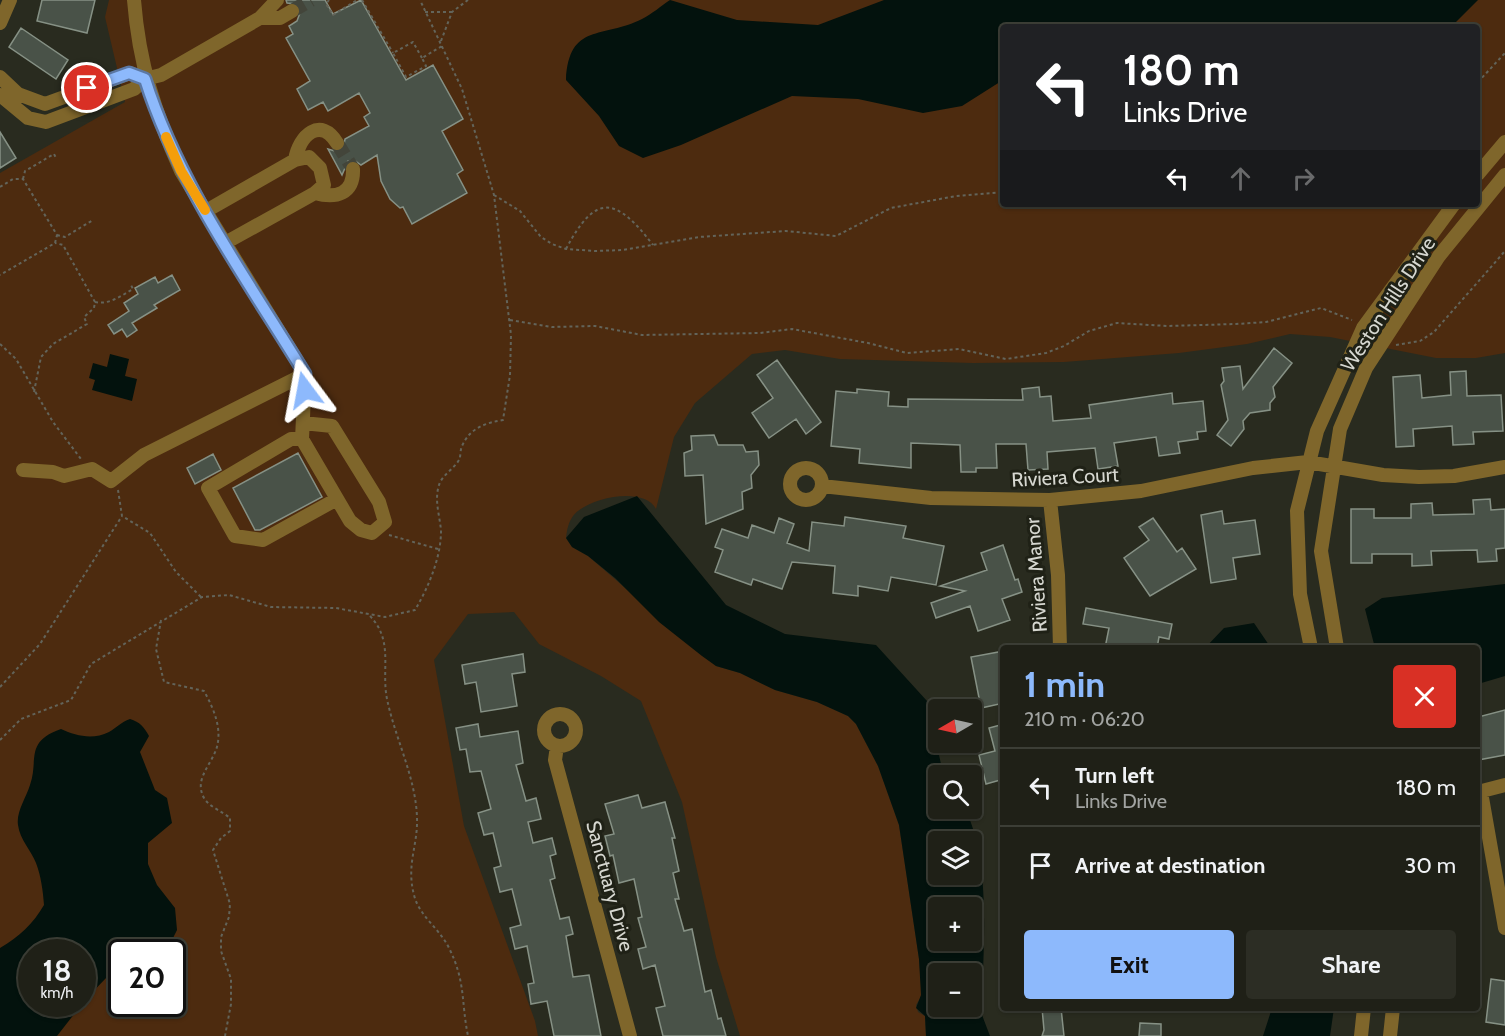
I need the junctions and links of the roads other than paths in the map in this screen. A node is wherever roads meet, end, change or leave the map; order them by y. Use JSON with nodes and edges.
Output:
{"nodes":[{"id":1,"x":10,"y":0,"type":"edge"},
{"id":2,"x":134,"y":0,"type":"edge"},
{"id":3,"x":277,"y":0,"type":"edge"},
{"id":4,"x":292,"y":11,"type":"tunnel mouth"},
{"id":5,"x":260,"y":18,"type":"junction"},
{"id":6,"x":0,"y":23,"type":"edge"},
{"id":7,"x":0,"y":77,"type":"edge"},
{"id":8,"x":145,"y":79,"type":"junction"},
{"id":9,"x":0,"y":95,"type":"edge"},
{"id":10,"x":32,"y":100,"type":"junction"},
{"id":11,"x":26,"y":117,"type":"junction"},
{"id":12,"x":1505,"y":142,"type":"edge"},
{"id":13,"x":337,"y":143,"type":"tunnel mouth"},
{"id":14,"x":295,"y":160,"type":"junction"},
{"id":15,"x":353,"y":169,"type":"dead end"},
{"id":16,"x":1480,"y":172,"type":"edge"},
{"id":17,"x":1505,"y":175,"type":"edge"},
{"id":18,"x":315,"y":193,"type":"junction"},
{"id":19,"x":1480,"y":206,"type":"edge"},
{"id":20,"x":1452,"y":207,"type":"edge"},
{"id":21,"x":1479,"y":207,"type":"edge"},
{"id":22,"x":206,"y":211,"type":"junction"},
{"id":23,"x":225,"y":243,"type":"junction"},
{"id":24,"x":305,"y":374,"type":"junction"},
{"id":25,"x":303,"y":423,"type":"junction"},
{"id":26,"x":302,"y":439,"type":"junction"},
{"id":27,"x":1308,"y":462,"type":"junction"},
{"id":28,"x":1505,"y":467,"type":"edge"},
{"id":29,"x":1334,"y":468,"type":"junction"},
{"id":30,"x":23,"y":470,"type":"dead end"},
{"id":31,"x":822,"y":486,"type":"dead end"},
{"id":32,"x":337,"y":499,"type":"junction"},
{"id":33,"x":1050,"y":500,"type":"junction"},
{"id":34,"x":1060,"y":645,"type":"edge"},
{"id":35,"x":1310,"y":645,"type":"edge"},
{"id":36,"x":1337,"y":645,"type":"edge"},
{"id":37,"x":557,"y":746,"type":"dead end"},
{"id":38,"x":1505,"y":785,"type":"edge"},
{"id":39,"x":1480,"y":792,"type":"edge"},
{"id":40,"x":1480,"y":797,"type":"edge"},
{"id":41,"x":1505,"y":928,"type":"edge"},
{"id":42,"x":1364,"y":1011,"type":"edge"},
{"id":43,"x":1393,"y":1011,"type":"edge"},
{"id":44,"x":630,"y":1036,"type":"edge"},
{"id":45,"x":1360,"y":1036,"type":"edge"},
{"id":46,"x":1390,"y":1036,"type":"edge"}],
"edges":[{"from":1,"to":6,"type":"street"},
{"from":2,"to":8,"type":"street"},
{"from":3,"to":5,"type":"street"},
{"from":4,"to":5,"type":"street"},
{"from":5,"to":8,"type":"street"},
{"from":7,"to":10,"type":"street"},
{"from":8,"to":10,"type":"street"},
{"from":8,"to":11,"type":"street"},
{"from":8,"to":22,"type":"street"},
{"from":9,"to":11,"type":"street"},
{"from":10,"to":11,"type":"street"},
{"from":12,"to":16,"type":"street"},
{"from":13,"to":14,"type":"street"},
{"from":14,"to":18,"type":"street"},
{"from":14,"to":22,"type":"street"},
{"from":15,"to":18,"type":"street"},
{"from":17,"to":19,"type":"street","name":"Weston Hills Drive"},
{"from":18,"to":23,"type":"street"},
{"from":20,"to":27,"type":"street","name":"Weston Hills Drive"},
{"from":21,"to":29,"type":"street","name":"Weston Hills Drive"},
{"from":22,"to":23,"type":"street"},
{"from":23,"to":24,"type":"street"},
{"from":24,"to":25,"type":"street"},
{"from":24,"to":30,"type":"street"},
{"from":25,"to":26,"type":"street"},
{"from":25,"to":32,"type":"street"},
{"from":26,"to":32,"type":"street"},
{"from":26,"to":32,"type":"street"},
{"from":27,"to":29,"type":"street","name":"Riviera Court"},
{"from":27,"to":33,"type":"street","name":"Riviera Court"},
{"from":27,"to":35,"type":"street","name":"Weston Hills Drive"},
{"from":28,"to":29,"type":"street","name":"Riviera Court"},
{"from":29,"to":36,"type":"street","name":"Weston Hills Drive"},
{"from":31,"to":33,"type":"street","name":"Riviera Court"},
{"from":33,"to":34,"type":"street","name":"Riviera Manor"},
{"from":37,"to":44,"type":"street","name":"Sanctuary Drive"},
{"from":38,"to":39,"type":"street"},
{"from":40,"to":41,"type":"street"},
{"from":42,"to":45,"type":"street"},
{"from":43,"to":46,"type":"street"}]}
